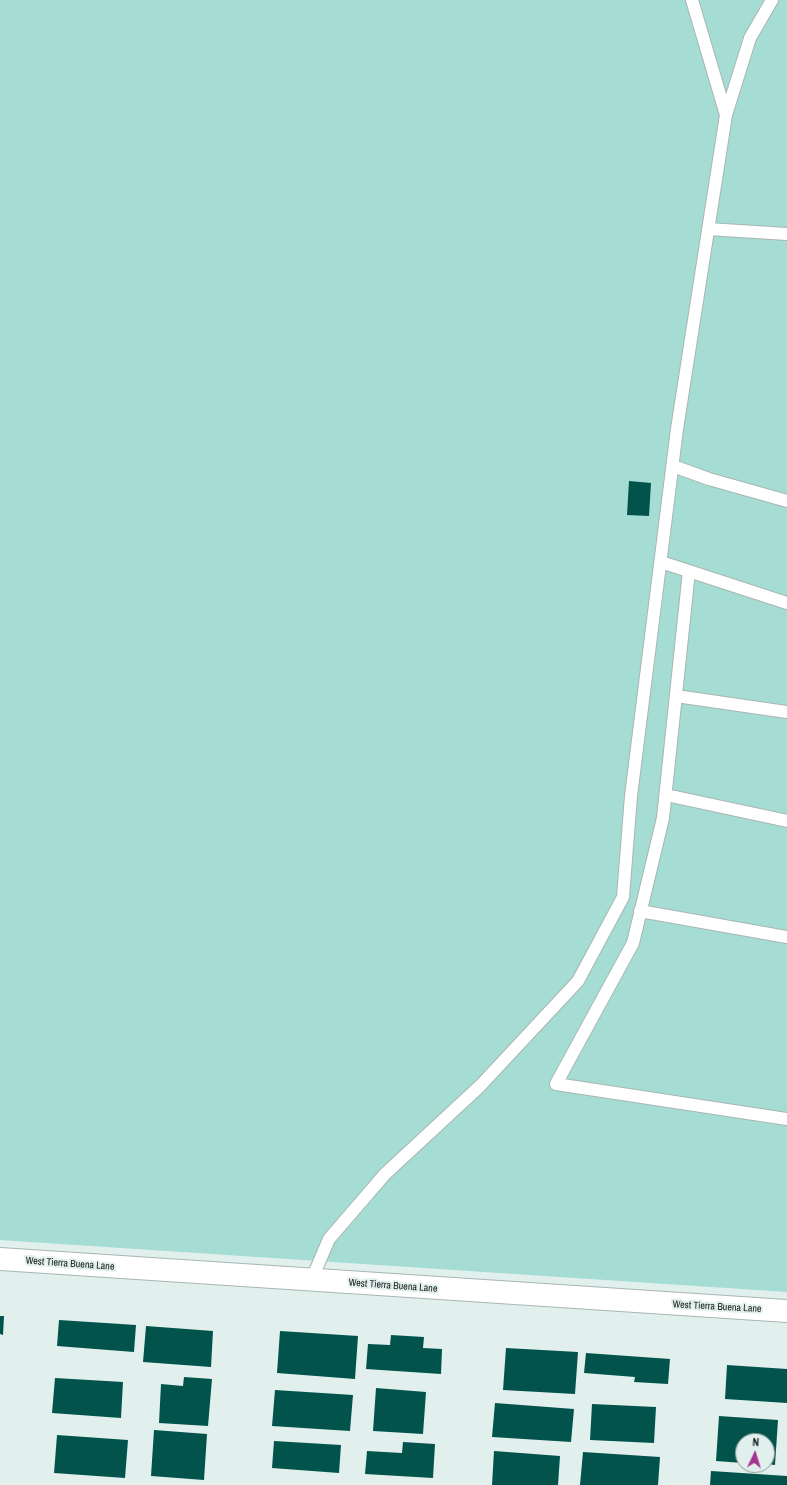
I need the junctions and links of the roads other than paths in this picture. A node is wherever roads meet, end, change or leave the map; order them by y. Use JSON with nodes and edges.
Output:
{"nodes":[{"id":1,"x":692,"y":0,"type":"edge"},
{"id":2,"x":772,"y":0,"type":"edge"},
{"id":3,"x":726,"y":115,"type":"junction"},
{"id":4,"x":708,"y":229,"type":"junction"},
{"id":5,"x":787,"y":234,"type":"edge"},
{"id":6,"x":672,"y":466,"type":"junction"},
{"id":7,"x":787,"y":501,"type":"edge"},
{"id":8,"x":661,"y":562,"type":"junction"},
{"id":9,"x":689,"y":570,"type":"junction"},
{"id":10,"x":787,"y":603,"type":"edge"},
{"id":11,"x":676,"y":696,"type":"junction"},
{"id":12,"x":787,"y":712,"type":"edge"},
{"id":13,"x":666,"y":795,"type":"junction"},
{"id":14,"x":787,"y":821,"type":"edge"},
{"id":15,"x":640,"y":910,"type":"junction"},
{"id":16,"x":787,"y":937,"type":"edge"},
{"id":17,"x":787,"y":1119,"type":"edge"},
{"id":18,"x":0,"y":1260,"type":"edge"},
{"id":19,"x":311,"y":1281,"type":"junction"},
{"id":20,"x":787,"y":1311,"type":"edge"}],
"edges":[{"from":1,"to":3,"type":"lane"},
{"from":2,"to":3,"type":"lane"},
{"from":3,"to":4,"type":"lane"},
{"from":4,"to":5,"type":"lane"},
{"from":4,"to":6,"type":"lane"},
{"from":6,"to":7,"type":"lane"},
{"from":6,"to":8,"type":"lane"},
{"from":8,"to":9,"type":"lane"},
{"from":8,"to":19,"type":"lane"},
{"from":9,"to":10,"type":"lane"},
{"from":9,"to":11,"type":"lane"},
{"from":11,"to":12,"type":"lane"},
{"from":11,"to":13,"type":"lane"},
{"from":13,"to":14,"type":"lane"},
{"from":13,"to":15,"type":"lane"},
{"from":15,"to":16,"type":"lane"},
{"from":15,"to":17,"type":"lane"},
{"from":18,"to":19,"type":"street","name":"West Tierra Buena Lane"},
{"from":19,"to":20,"type":"street","name":"West Tierra Buena Lane"}]}
